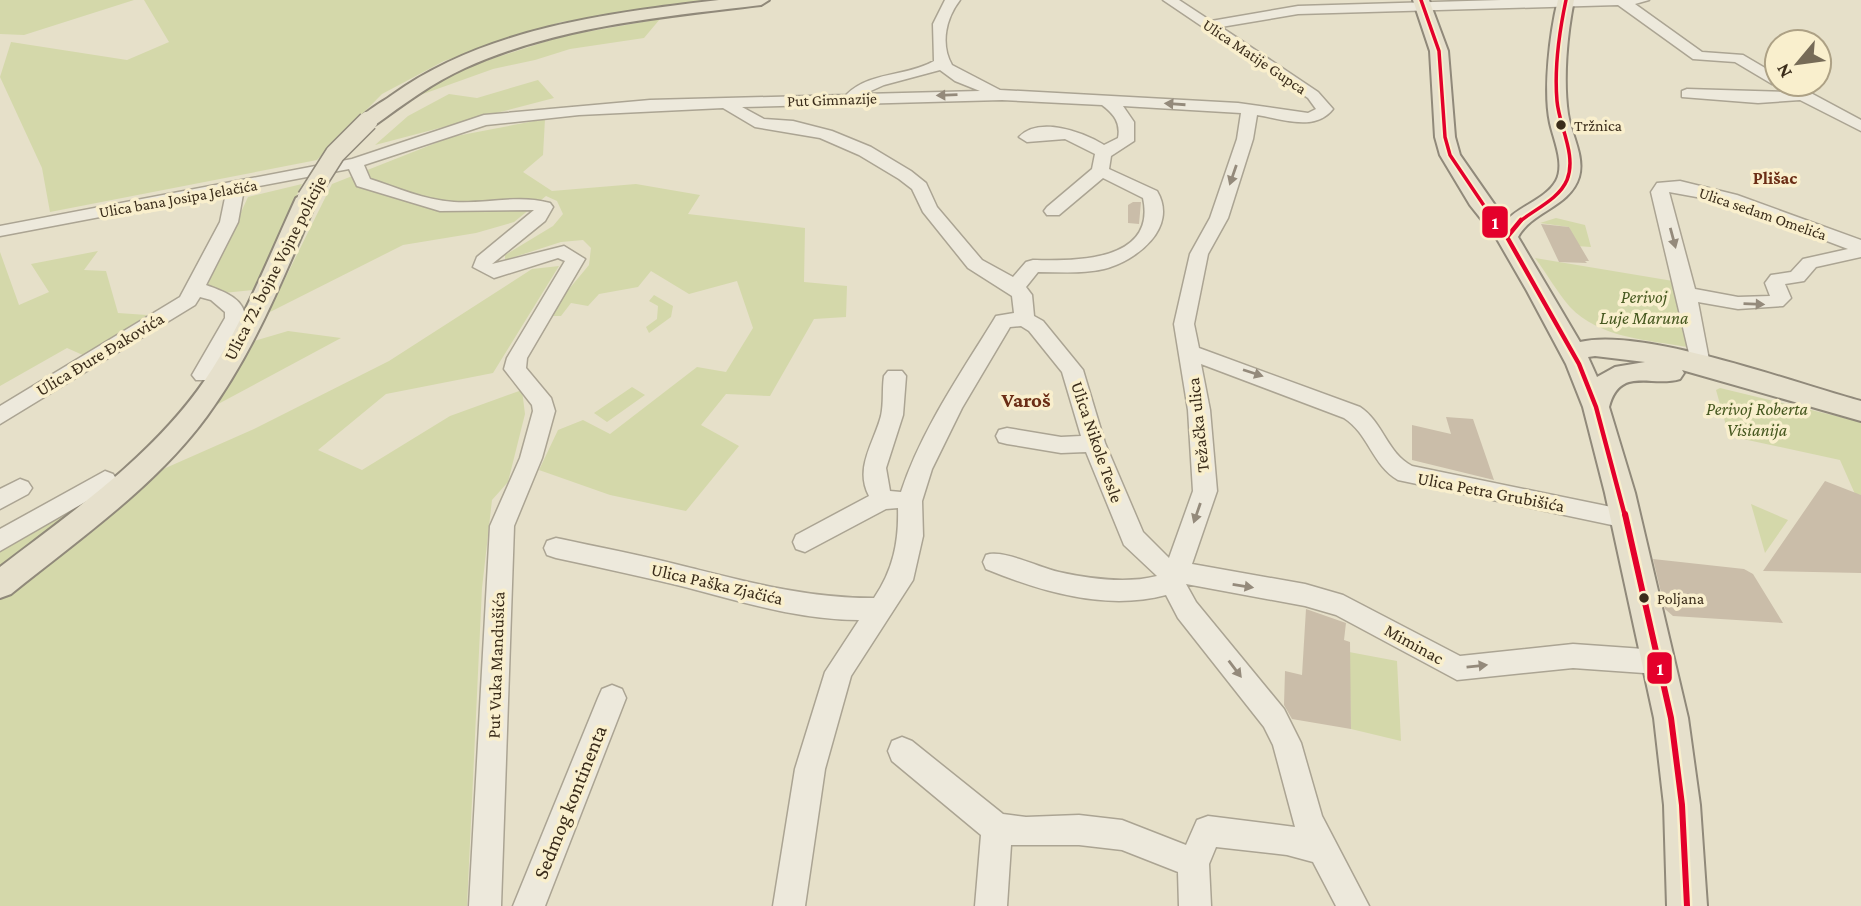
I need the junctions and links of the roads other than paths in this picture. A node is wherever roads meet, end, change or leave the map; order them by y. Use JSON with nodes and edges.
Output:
{"nodes":[{"id":1,"x":761,"y":0,"type":"edge"},
{"id":2,"x":953,"y":0,"type":"edge"},
{"id":3,"x":1171,"y":0,"type":"edge"},
{"id":4,"x":1642,"y":0,"type":"edge"},
{"id":5,"x":1610,"y":1,"type":"edge"},
{"id":6,"x":1564,"y":2,"type":"edge"},
{"id":7,"x":1422,"y":3,"type":"edge"},
{"id":8,"x":1211,"y":25,"type":"junction"},
{"id":9,"x":940,"y":64,"type":"junction"},
{"id":10,"x":1763,"y":73,"type":"edge"},
{"id":11,"x":1688,"y":94,"type":"dead end"},
{"id":12,"x":1002,"y":95,"type":"junction"},
{"id":13,"x":1763,"y":98,"type":"edge"},
{"id":14,"x":1808,"y":98,"type":"edge"},
{"id":15,"x":851,"y":99,"type":"junction"},
{"id":16,"x":1103,"y":99,"type":"junction"},
{"id":17,"x":729,"y":103,"type":"junction"},
{"id":18,"x":1250,"y":109,"type":"junction"},
{"id":19,"x":1315,"y":117,"type":"joint"},
{"id":20,"x":1861,"y":126,"type":"edge"},
{"id":21,"x":1027,"y":136,"type":"dead end"},
{"id":22,"x":1104,"y":152,"type":"junction"},
{"id":23,"x":355,"y":163,"type":"junction"},
{"id":24,"x":1101,"y":171,"type":"junction"},
{"id":25,"x":1667,"y":186,"type":"joint"},
{"id":26,"x":236,"y":188,"type":"junction"},
{"id":27,"x":1483,"y":208,"type":"junction"},
{"id":28,"x":1053,"y":211,"type":"dead end"},
{"id":29,"x":1524,"y":214,"type":"junction"},
{"id":30,"x":0,"y":231,"type":"edge"},
{"id":31,"x":1507,"y":237,"type":"junction"},
{"id":32,"x":1859,"y":246,"type":"edge"},
{"id":33,"x":1015,"y":287,"type":"junction"},
{"id":34,"x":197,"y":289,"type":"junction"},
{"id":35,"x":1687,"y":294,"type":"junction"},
{"id":36,"x":1548,"y":307,"type":"junction"},
{"id":37,"x":1024,"y":319,"type":"junction"},
{"id":38,"x":1624,"y":347,"type":"junction"},
{"id":39,"x":1574,"y":348,"type":"junction"},
{"id":40,"x":1188,"y":352,"type":"junction"},
{"id":41,"x":1700,"y":365,"type":"junction"},
{"id":42,"x":1645,"y":369,"type":"junction"},
{"id":43,"x":203,"y":375,"type":"dead end"},
{"id":44,"x":895,"y":376,"type":"dead end"},
{"id":45,"x":1805,"y":397,"type":"junction"},
{"id":46,"x":1596,"y":407,"type":"junction"},
{"id":47,"x":1861,"y":411,"type":"edge"},
{"id":48,"x":0,"y":415,"type":"edge"},
{"id":49,"x":538,"y":431,"type":"joint"},
{"id":50,"x":1007,"y":436,"type":"dead end"},
{"id":51,"x":1094,"y":443,"type":"junction"},
{"id":52,"x":105,"y":480,"type":"dead end"},
{"id":53,"x":883,"y":500,"type":"junction"},
{"id":54,"x":910,"y":500,"type":"junction"},
{"id":55,"x":1626,"y":519,"type":"junction"},
{"id":56,"x":0,"y":541,"type":"edge"},
{"id":57,"x":805,"y":542,"type":"dead end"},
{"id":58,"x":556,"y":548,"type":"dead end"},
{"id":59,"x":995,"y":562,"type":"dead end"},
{"id":60,"x":1174,"y":577,"type":"junction"},
{"id":61,"x":0,"y":585,"type":"edge"},
{"id":62,"x":879,"y":609,"type":"junction"},
{"id":63,"x":1658,"y":662,"type":"junction"},
{"id":64,"x":612,"y":698,"type":"dead end"},
{"id":65,"x":902,"y":751,"type":"dead end"},
{"id":66,"x":997,"y":828,"type":"junction"},
{"id":67,"x":1323,"y":849,"type":"junction"},
{"id":68,"x":1193,"y":863,"type":"junction"},
{"id":69,"x":485,"y":906,"type":"edge"},
{"id":70,"x":529,"y":906,"type":"edge"},
{"id":71,"x":789,"y":906,"type":"edge"},
{"id":72,"x":991,"y":906,"type":"edge"},
{"id":73,"x":1195,"y":906,"type":"edge"},
{"id":74,"x":1353,"y":906,"type":"edge"},
{"id":75,"x":1687,"y":906,"type":"edge"}],
"edges":[{"from":1,"to":61,"type":"main road","name":"Ulica 72. bojne Vojne policije","bridge":true},
{"from":2,"to":9,"type":"street"},
{"from":3,"to":8,"type":"street","name":"Ulica Matije Gupca"},
{"from":4,"to":5,"type":"street"},
{"from":5,"to":6,"type":"street"},
{"from":5,"to":10,"type":"street"},
{"from":6,"to":7,"type":"street"},
{"from":6,"to":29,"type":"main road"},
{"from":7,"to":8,"type":"street"},
{"from":7,"to":27,"type":"main road"},
{"from":8,"to":19,"type":"street","name":"Ulica Matije Gupca"},
{"from":9,"to":12,"type":"street"},
{"from":9,"to":15,"type":"street"},
{"from":11,"to":13,"type":"street"},
{"from":12,"to":15,"type":"street","name":"Put Gimnazije","one_way":true},
{"from":12,"to":16,"type":"street","name":"Put Gimnazije"},
{"from":14,"to":20,"type":"street"},
{"from":15,"to":17,"type":"street","name":"Put Gimnazije"},
{"from":18,"to":16,"type":"street","name":"Put Gimnazije","one_way":true},
{"from":16,"to":22,"type":"street"},
{"from":17,"to":23,"type":"street","name":"Put Gimnazije"},
{"from":17,"to":33,"type":"street"},
{"from":18,"to":19,"type":"street","name":"Put Gimnazije"},
{"from":18,"to":40,"type":"street","name":"Težačka ulica","one_way":true},
{"from":21,"to":22,"type":"street"},
{"from":22,"to":24,"type":"street"},
{"from":23,"to":26,"type":"street","name":"Ulica bana Josipa Jelačića"},
{"from":23,"to":49,"type":"street"},
{"from":24,"to":28,"type":"street"},
{"from":24,"to":33,"type":"street"},
{"from":25,"to":32,"type":"street","name":"Ulica sedam Omelića"},
{"from":25,"to":35,"type":"street","one_way":true},
{"from":26,"to":30,"type":"street","name":"Ulica bana Josipa Jelačića"},
{"from":26,"to":34,"type":"street","name":"Ulica Đure Đakovića"},
{"from":27,"to":29,"type":"main road"},
{"from":27,"to":31,"type":"main road"},
{"from":29,"to":31,"type":"main road"},
{"from":31,"to":36,"type":"main road"},
{"from":35,"to":32,"type":"street","one_way":true},
{"from":33,"to":37,"type":"street"},
{"from":34,"to":43,"type":"street"},
{"from":34,"to":48,"type":"street","name":"Ulica Đure Đakovića"},
{"from":35,"to":41,"type":"street"},
{"from":36,"to":38,"type":"main road"},
{"from":36,"to":39,"type":"main road"},
{"from":37,"to":51,"type":"street","name":"Ulica Nikole Tesle"},
{"from":37,"to":54,"type":"street"},
{"from":38,"to":39,"type":"main road"},
{"from":38,"to":41,"type":"main road"},
{"from":39,"to":42,"type":"main road"},
{"from":39,"to":46,"type":"main road"},
{"from":40,"to":55,"type":"street","name":"Ulica Petra Grubišića","one_way":true},
{"from":40,"to":60,"type":"street","name":"Težačka ulica","one_way":true},
{"from":41,"to":45,"type":"main road"},
{"from":42,"to":45,"type":"main road"},
{"from":42,"to":46,"type":"main road"},
{"from":44,"to":53,"type":"street"},
{"from":45,"to":47,"type":"main road"},
{"from":46,"to":55,"type":"main road"},
{"from":49,"to":69,"type":"street","name":"Put Vuka Mandušića"},
{"from":50,"to":51,"type":"street"},
{"from":51,"to":60,"type":"street","name":"Ulica Nikole Tesle"},
{"from":52,"to":56,"type":"street"},
{"from":53,"to":54,"type":"street"},
{"from":53,"to":57,"type":"street"},
{"from":54,"to":62,"type":"street"},
{"from":55,"to":63,"type":"main road"},
{"from":58,"to":62,"type":"street","name":"Ulica Paška Zjačića"},
{"from":59,"to":60,"type":"street","name":"Miminac"},
{"from":60,"to":63,"type":"street","name":"Miminac","one_way":true},
{"from":60,"to":67,"type":"street","one_way":true},
{"from":62,"to":71,"type":"street"},
{"from":63,"to":75,"type":"main road"},
{"from":64,"to":70,"type":"street","name":"Sedmog kontinenta"},
{"from":65,"to":66,"type":"street"},
{"from":66,"to":68,"type":"street"},
{"from":66,"to":72,"type":"street"},
{"from":67,"to":68,"type":"street"},
{"from":67,"to":74,"type":"street"},
{"from":68,"to":73,"type":"street"}]}
